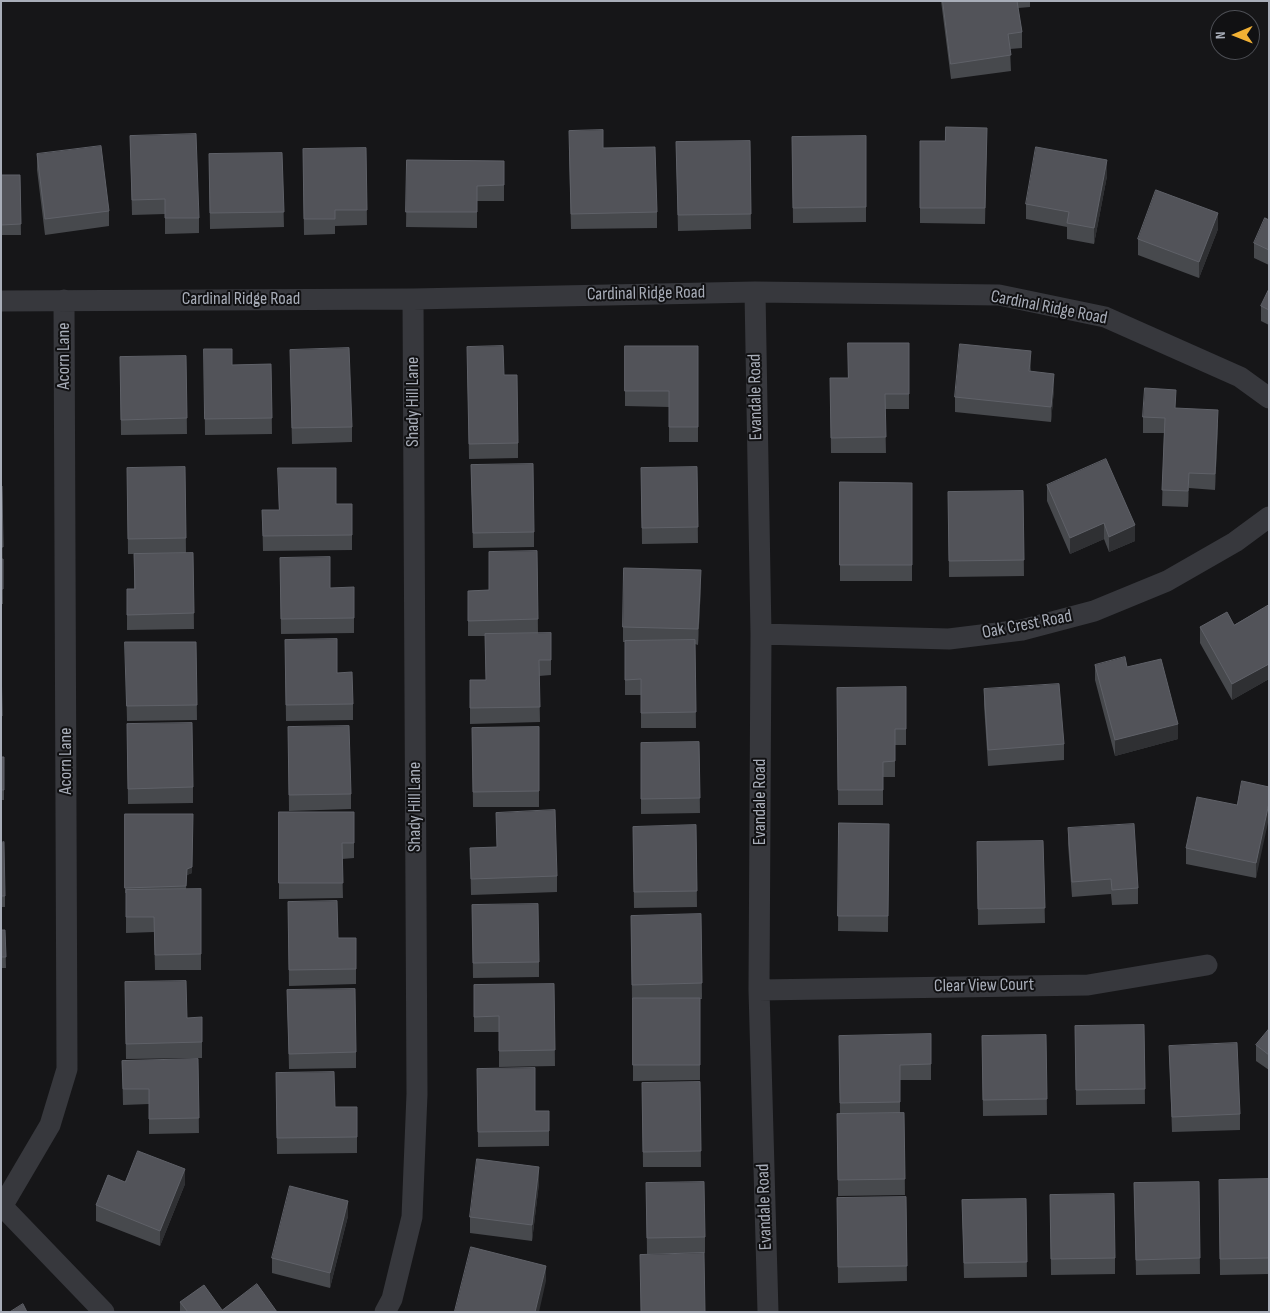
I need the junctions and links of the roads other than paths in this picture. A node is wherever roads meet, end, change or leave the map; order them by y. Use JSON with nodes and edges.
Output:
{"nodes":[{"id":1,"x":754,"y":292,"type":"junction"},
{"id":2,"x":413,"y":299,"type":"junction"},
{"id":3,"x":64,"y":300,"type":"junction"},
{"id":4,"x":1,"y":301,"type":"edge"},
{"id":5,"x":1269,"y":398,"type":"edge"},
{"id":6,"x":1269,"y":516,"type":"edge"},
{"id":7,"x":760,"y":634,"type":"junction"},
{"id":8,"x":1207,"y":965,"type":"dead end"},
{"id":9,"x":759,"y":990,"type":"junction"},
{"id":10,"x":2,"y":1205,"type":"edge"},
{"id":11,"x":104,"y":1312,"type":"edge"},
{"id":12,"x":385,"y":1312,"type":"edge"},
{"id":13,"x":768,"y":1312,"type":"edge"}],
"edges":[{"from":1,"to":2,"type":"street","name":"Cardinal Ridge Road"},
{"from":1,"to":5,"type":"street","name":"Cardinal Ridge Road"},
{"from":1,"to":7,"type":"street","name":"Evandale Road"},
{"from":2,"to":3,"type":"street","name":"Cardinal Ridge Road"},
{"from":2,"to":12,"type":"street","name":"Shady Hill Lane"},
{"from":3,"to":4,"type":"street","name":"Cardinal Ridge Road"},
{"from":3,"to":10,"type":"street","name":"Acorn Lane"},
{"from":6,"to":7,"type":"street","name":"Oak Crest Road"},
{"from":7,"to":9,"type":"street","name":"Evandale Road"},
{"from":8,"to":9,"type":"street","name":"Clear View Court"},
{"from":9,"to":13,"type":"street","name":"Evandale Road"},
{"from":10,"to":11,"type":"street"}]}
